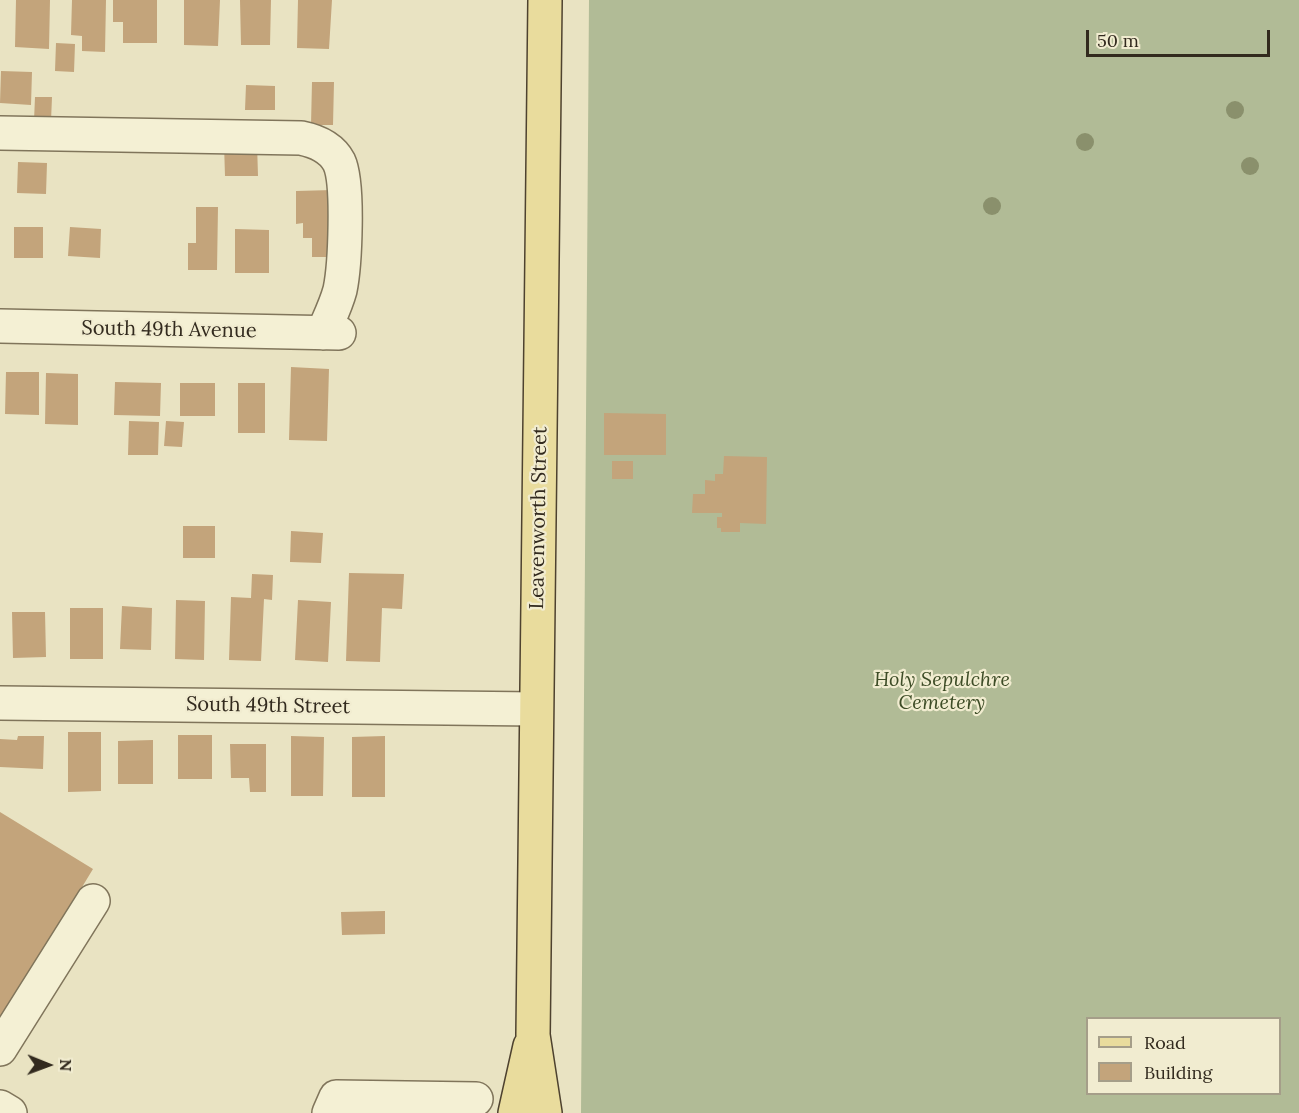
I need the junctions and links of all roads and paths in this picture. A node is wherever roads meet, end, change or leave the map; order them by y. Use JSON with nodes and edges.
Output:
{"nodes":[{"id":1,"x":545,"y":0,"type":"edge"},
{"id":2,"x":0,"y":133,"type":"edge"},
{"id":3,"x":0,"y":326,"type":"edge"},
{"id":4,"x":0,"y":702,"type":"edge"},
{"id":5,"x":536,"y":709,"type":"junction"},
{"id":6,"x":93,"y":901,"type":"dead end"},
{"id":7,"x":532,"y":1035,"type":"junction"},
{"id":8,"x":0,"y":1049,"type":"edge"},
{"id":9,"x":476,"y":1099,"type":"dead end"},
{"id":10,"x":0,"y":1107,"type":"edge"},
{"id":11,"x":10,"y":1113,"type":"edge"},
{"id":12,"x":329,"y":1113,"type":"edge"},
{"id":13,"x":515,"y":1113,"type":"edge"},
{"id":14,"x":545,"y":1113,"type":"edge"}],
"edges":[{"from":1,"to":5,"type":"main road","name":"Leavenworth Street"},
{"from":2,"to":3,"type":"street","name":"South 49th Avenue"},
{"from":4,"to":5,"type":"street","name":"South 49th Street"},
{"from":5,"to":7,"type":"main road","name":"Leavenworth Street"},
{"from":6,"to":8,"type":"street"},
{"from":7,"to":13,"type":"main road","name":"Leavenworth Street"},
{"from":7,"to":14,"type":"main road","name":"Leavenworth Street"},
{"from":9,"to":12,"type":"street"},
{"from":10,"to":11,"type":"street"}]}
